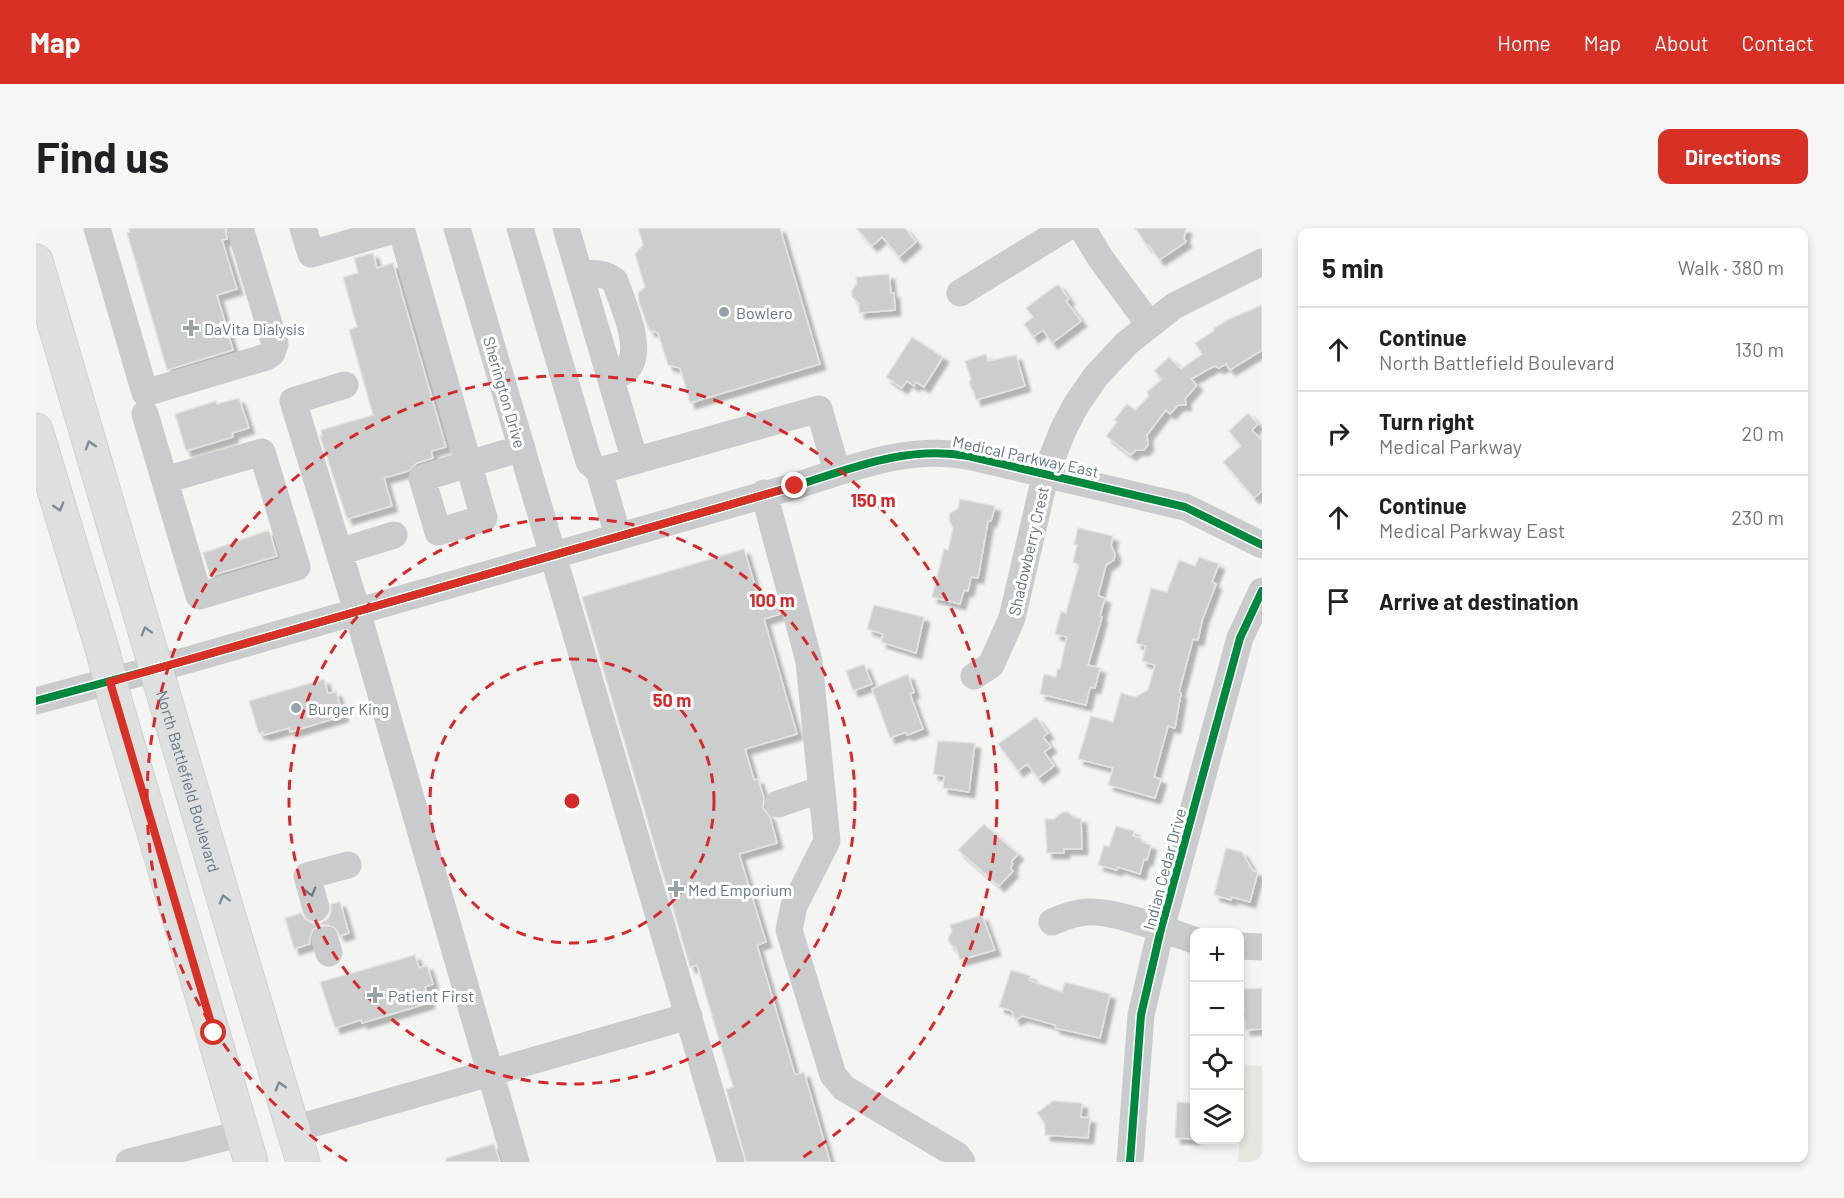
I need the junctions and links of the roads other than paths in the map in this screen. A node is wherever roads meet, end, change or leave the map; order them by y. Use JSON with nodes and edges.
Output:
{"nodes":[{"id":1,"x":97,"y":228,"type":"edge"},
{"id":2,"x":240,"y":228,"type":"edge"},
{"id":3,"x":303,"y":228,"type":"edge"},
{"id":4,"x":401,"y":228,"type":"edge"},
{"id":5,"x":457,"y":228,"type":"edge"},
{"id":6,"x":520,"y":228,"type":"edge"},
{"id":7,"x":566,"y":228,"type":"edge"},
{"id":8,"x":1066,"y":228,"type":"edge"},
{"id":9,"x":1082,"y":228,"type":"edge"},
{"id":10,"x":36,"y":261,"type":"edge"},
{"id":11,"x":1262,"y":262,"type":"edge"},
{"id":12,"x":960,"y":293,"type":"dead end"},
{"id":13,"x":1149,"y":324,"type":"junction"},
{"id":14,"x":345,"y":385,"type":"dead end"},
{"id":15,"x":145,"y":414,"type":"dead end"},
{"id":16,"x":36,"y":430,"type":"edge"},
{"id":17,"x":522,"y":448,"type":"junction"},
{"id":18,"x":635,"y":461,"type":"junction"},
{"id":19,"x":599,"y":471,"type":"junction"},
{"id":20,"x":837,"y":472,"type":"junction"},
{"id":21,"x":1046,"y":473,"type":"junction"},
{"id":22,"x":165,"y":480,"type":"junction"},
{"id":23,"x":764,"y":493,"type":"junction"},
{"id":24,"x":394,"y":535,"type":"dead end"},
{"id":25,"x":618,"y":536,"type":"junction"},
{"id":26,"x":1262,"y":545,"type":"edge"},
{"id":27,"x":339,"y":552,"type":"junction"},
{"id":28,"x":553,"y":555,"type":"junction"},
{"id":29,"x":1262,"y":591,"type":"edge"},
{"id":30,"x":357,"y":611,"type":"junction"},
{"id":31,"x":156,"y":668,"type":"junction"},
{"id":32,"x":974,"y":676,"type":"dead end"},
{"id":33,"x":110,"y":682,"type":"junction"},
{"id":34,"x":36,"y":701,"type":"edge"},
{"id":35,"x":822,"y":789,"type":"junction"},
{"id":36,"x":778,"y":804,"type":"dead end"},
{"id":37,"x":348,"y":865,"type":"dead end"},
{"id":38,"x":316,"y":909,"type":"dead end"},
{"id":39,"x":1052,"y":922,"type":"dead end"},
{"id":40,"x":1161,"y":929,"type":"junction"},
{"id":41,"x":1190,"y":939,"type":"edge"},
{"id":42,"x":1244,"y":946,"type":"edge"},
{"id":43,"x":1262,"y":947,"type":"edge"},
{"id":44,"x":689,"y":1016,"type":"junction"},
{"id":45,"x":490,"y":1073,"type":"junction"},
{"id":46,"x":294,"y":1129,"type":"junction"},
{"id":47,"x":247,"y":1147,"type":"edge"},
{"id":48,"x":129,"y":1162,"type":"edge"},
{"id":49,"x":303,"y":1162,"type":"edge"},
{"id":50,"x":516,"y":1162,"type":"edge"},
{"id":51,"x":732,"y":1162,"type":"edge"},
{"id":52,"x":962,"y":1162,"type":"edge"},
{"id":53,"x":1130,"y":1162,"type":"edge"}],
"edges":[{"from":1,"to":2,"type":"street"},
{"from":3,"to":4,"type":"street"},
{"from":4,"to":17,"type":"street"},
{"from":5,"to":17,"type":"street","name":"Sherington Drive"},
{"from":6,"to":19,"type":"street"},
{"from":7,"to":18,"type":"street"},
{"from":8,"to":12,"type":"street"},
{"from":9,"to":13,"type":"street"},
{"from":31,"to":10,"type":"main road","name":"North Battlefield Boulevard","one_way":true},
{"from":11,"to":13,"type":"street","name":"Shadowberry Crest"},
{"from":13,"to":21,"type":"street","name":"Shadowberry Crest"},
{"from":14,"to":27,"type":"street"},
{"from":15,"to":22,"type":"street"},
{"from":16,"to":33,"type":"main road","one_way":true},
{"from":17,"to":28,"type":"street","name":"Sherington Drive"},
{"from":18,"to":19,"type":"street"},
{"from":18,"to":20,"type":"street"},
{"from":19,"to":25,"type":"street"},
{"from":20,"to":21,"type":"street","name":"Medical Parkway East"},
{"from":20,"to":23,"type":"street","name":"Medical Parkway East"},
{"from":21,"to":26,"type":"street","name":"Medical Parkway East"},
{"from":21,"to":32,"type":"street","name":"Shadowberry Crest"},
{"from":22,"to":22,"type":"street"},
{"from":23,"to":25,"type":"street","name":"Medical Parkway East"},
{"from":23,"to":35,"type":"street"},
{"from":24,"to":27,"type":"street"},
{"from":25,"to":28,"type":"street","name":"Medical Parkway East"},
{"from":27,"to":30,"type":"street"},
{"from":28,"to":30,"type":"street","name":"Medical Parkway East"},
{"from":28,"to":44,"type":"street","name":"Sherington Drive"},
{"from":29,"to":40,"type":"street","name":"Indian Cedar Drive"},
{"from":30,"to":31,"type":"street","name":"Medical Parkway East"},
{"from":30,"to":45,"type":"street"},
{"from":31,"to":33,"type":"street","name":"Medical Parkway East"},
{"from":46,"to":31,"type":"main road","name":"North Battlefield Boulevard","one_way":true},
{"from":33,"to":34,"type":"street","name":"Medical Parkway East"},
{"from":33,"to":47,"type":"main road"},
{"from":35,"to":36,"type":"street"},
{"from":35,"to":52,"type":"street"},
{"from":37,"to":38,"type":"street","one_way":true},
{"from":39,"to":40,"type":"street"},
{"from":40,"to":41,"type":"street"},
{"from":40,"to":53,"type":"street","name":"Indian Cedar Drive"},
{"from":42,"to":43,"type":"street"},
{"from":44,"to":45,"type":"street"},
{"from":44,"to":51,"type":"street","name":"Sherington Drive"},
{"from":45,"to":46,"type":"street"},
{"from":45,"to":50,"type":"street"},
{"from":46,"to":49,"type":"main road","name":"North Battlefield Boulevard"},
{"from":47,"to":48,"type":"street"}]}
